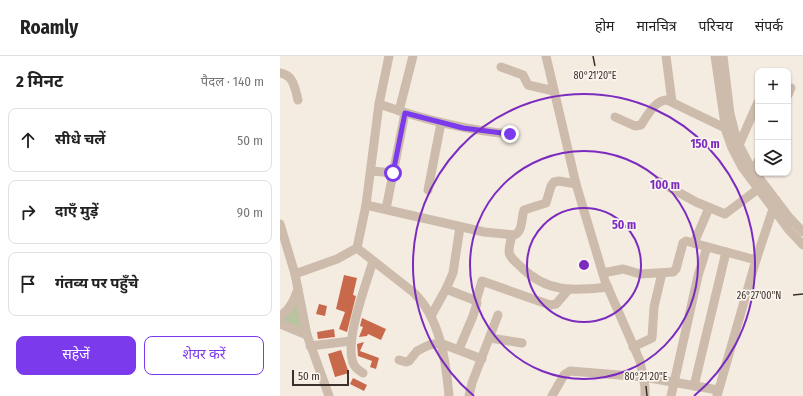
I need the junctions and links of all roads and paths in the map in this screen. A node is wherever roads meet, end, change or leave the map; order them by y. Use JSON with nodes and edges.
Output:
{"nodes":[{"id":1,"x":389,"y":56,"type":"edge"},
{"id":2,"x":413,"y":56,"type":"edge"},
{"id":3,"x":546,"y":56,"type":"edge"},
{"id":4,"x":666,"y":56,"type":"edge"},
{"id":5,"x":715,"y":56,"type":"edge"},
{"id":6,"x":723,"y":56,"type":"edge"},
{"id":7,"x":501,"y":67,"type":"dead end"},
{"id":8,"x":280,"y":73,"type":"edge"},
{"id":9,"x":554,"y":91,"type":"junction"},
{"id":10,"x":298,"y":100,"type":"dead end"},
{"id":11,"x":672,"y":102,"type":"junction"},
{"id":12,"x":379,"y":104,"type":"junction"},
{"id":13,"x":757,"y":104,"type":"edge"},
{"id":14,"x":402,"y":112,"type":"junction"},
{"id":15,"x":615,"y":117,"type":"dead end"},
{"id":16,"x":441,"y":123,"type":"junction"},
{"id":17,"x":726,"y":128,"type":"junction"},
{"id":18,"x":510,"y":134,"type":"dead end"},
{"id":19,"x":739,"y":145,"type":"junction"},
{"id":20,"x":372,"y":171,"type":"junction"},
{"id":21,"x":754,"y":171,"type":"joint"},
{"id":22,"x":393,"y":173,"type":"junction"},
{"id":23,"x":658,"y":181,"type":"dead end"},
{"id":24,"x":576,"y":184,"type":"junction"},
{"id":25,"x":758,"y":189,"type":"junction"},
{"id":26,"x":428,"y":190,"type":"dead end"},
{"id":27,"x":776,"y":200,"type":"junction"},
{"id":28,"x":366,"y":205,"type":"junction"},
{"id":29,"x":709,"y":208,"type":"junction"},
{"id":30,"x":386,"y":209,"type":"junction"},
{"id":31,"x":774,"y":210,"type":"junction"},
{"id":32,"x":280,"y":224,"type":"edge"},
{"id":33,"x":460,"y":227,"type":"junction"},
{"id":34,"x":803,"y":232,"type":"edge"},
{"id":35,"x":512,"y":235,"type":"junction"},
{"id":36,"x":694,"y":243,"type":"junction"},
{"id":37,"x":803,"y":245,"type":"edge"},
{"id":38,"x":707,"y":247,"type":"junction"},
{"id":39,"x":357,"y":248,"type":"junction"},
{"id":40,"x":726,"y":252,"type":"junction"},
{"id":41,"x":756,"y":260,"type":"junction"},
{"id":42,"x":373,"y":261,"type":"junction"},
{"id":43,"x":603,"y":273,"type":"junction"},
{"id":44,"x":662,"y":273,"type":"junction"},
{"id":45,"x":295,"y":274,"type":"junction"},
{"id":46,"x":608,"y":287,"type":"junction"},
{"id":47,"x":298,"y":288,"type":"junction"},
{"id":48,"x":446,"y":289,"type":"junction"},
{"id":49,"x":569,"y":289,"type":"junction"},
{"id":50,"x":476,"y":301,"type":"junction"},
{"id":51,"x":498,"y":315,"type":"dead end"},
{"id":52,"x":280,"y":316,"type":"edge"},
{"id":53,"x":431,"y":316,"type":"junction"},
{"id":54,"x":280,"y":324,"type":"edge"},
{"id":55,"x":307,"y":335,"type":"junction"},
{"id":56,"x":490,"y":338,"type":"junction"},
{"id":57,"x":351,"y":340,"type":"junction"},
{"id":58,"x":440,"y":343,"type":"junction"},
{"id":59,"x":522,"y":343,"type":"dead end"},
{"id":60,"x":310,"y":346,"type":"junction"},
{"id":61,"x":633,"y":347,"type":"junction"},
{"id":62,"x":459,"y":349,"type":"junction"},
{"id":63,"x":482,"y":359,"type":"junction"},
{"id":64,"x":399,"y":360,"type":"dead end"},
{"id":65,"x":363,"y":372,"type":"dead end"},
{"id":66,"x":644,"y":377,"type":"junction"},
{"id":67,"x":674,"y":382,"type":"junction"},
{"id":68,"x":694,"y":386,"type":"junction"},
{"id":69,"x":718,"y":393,"type":"edge"},
{"id":70,"x":472,"y":394,"type":"edge"},
{"id":71,"x":329,"y":396,"type":"edge"},
{"id":72,"x":449,"y":396,"type":"edge"},
{"id":73,"x":552,"y":396,"type":"edge"},
{"id":74,"x":645,"y":396,"type":"edge"},
{"id":75,"x":671,"y":396,"type":"edge"}],
"edges":[{"from":1,"to":12,"type":"street"},
{"from":2,"to":14,"type":"street"},
{"from":3,"to":9,"type":"street"},
{"from":4,"to":11,"type":"street"},
{"from":5,"to":17,"type":"street"},
{"from":6,"to":19,"type":"street"},
{"from":7,"to":9,"type":"street"},
{"from":8,"to":10,"type":"street"},
{"from":9,"to":24,"type":"street"},
{"from":11,"to":15,"type":"street"},
{"from":11,"to":17,"type":"street"},
{"from":12,"to":14,"type":"street"},
{"from":12,"to":20,"type":"street"},
{"from":13,"to":19,"type":"street"},
{"from":14,"to":16,"type":"street"},
{"from":14,"to":22,"type":"street"},
{"from":16,"to":18,"type":"street"},
{"from":16,"to":26,"type":"street"},
{"from":17,"to":25,"type":"street"},
{"from":19,"to":21,"type":"street"},
{"from":20,"to":22,"type":"street"},
{"from":20,"to":28,"type":"street"},
{"from":21,"to":27,"type":"street"},
{"from":22,"to":30,"type":"street"},
{"from":23,"to":29,"type":"street"},
{"from":24,"to":35,"type":"street"},
{"from":24,"to":43,"type":"street"},
{"from":25,"to":29,"type":"street"},
{"from":25,"to":31,"type":"street"},
{"from":27,"to":31,"type":"street"},
{"from":27,"to":34,"type":"street"},
{"from":28,"to":30,"type":"street"},
{"from":28,"to":39,"type":"street"},
{"from":29,"to":36,"type":"street"},
{"from":30,"to":33,"type":"street"},
{"from":31,"to":37,"type":"street"},
{"from":31,"to":41,"type":"street"},
{"from":32,"to":45,"type":"street"},
{"from":33,"to":35,"type":"street"},
{"from":33,"to":48,"type":"street"},
{"from":35,"to":49,"type":"street"},
{"from":36,"to":38,"type":"street"},
{"from":36,"to":44,"type":"street"},
{"from":38,"to":40,"type":"street"},
{"from":38,"to":67,"type":"street"},
{"from":39,"to":42,"type":"street"},
{"from":39,"to":45,"type":"street"},
{"from":40,"to":41,"type":"street"},
{"from":40,"to":68,"type":"street"},
{"from":41,"to":69,"type":"street"},
{"from":42,"to":53,"type":"street"},
{"from":42,"to":57,"type":"street"},
{"from":43,"to":44,"type":"street"},
{"from":43,"to":46,"type":"street"},
{"from":44,"to":61,"type":"street"},
{"from":45,"to":47,"type":"street"},
{"from":46,"to":49,"type":"street"},
{"from":46,"to":61,"type":"street"},
{"from":47,"to":52,"type":"street"},
{"from":47,"to":55,"type":"street"},
{"from":48,"to":50,"type":"street"},
{"from":48,"to":53,"type":"street"},
{"from":49,"to":50,"type":"street"},
{"from":50,"to":62,"type":"street"},
{"from":51,"to":56,"type":"street"},
{"from":53,"to":58,"type":"street"},
{"from":54,"to":55,"type":"street"},
{"from":55,"to":60,"type":"street"},
{"from":56,"to":59,"type":"street"},
{"from":56,"to":63,"type":"street"},
{"from":57,"to":60,"type":"street"},
{"from":57,"to":65,"type":"street"},
{"from":58,"to":62,"type":"street"},
{"from":58,"to":64,"type":"street"},
{"from":58,"to":72,"type":"street"},
{"from":60,"to":71,"type":"street"},
{"from":61,"to":66,"type":"street"},
{"from":62,"to":63,"type":"street"},
{"from":63,"to":70,"type":"street"},
{"from":66,"to":67,"type":"street"},
{"from":66,"to":73,"type":"street"},
{"from":66,"to":74,"type":"street"},
{"from":67,"to":68,"type":"street"},
{"from":67,"to":75,"type":"street"},
{"from":68,"to":69,"type":"street"}]}
